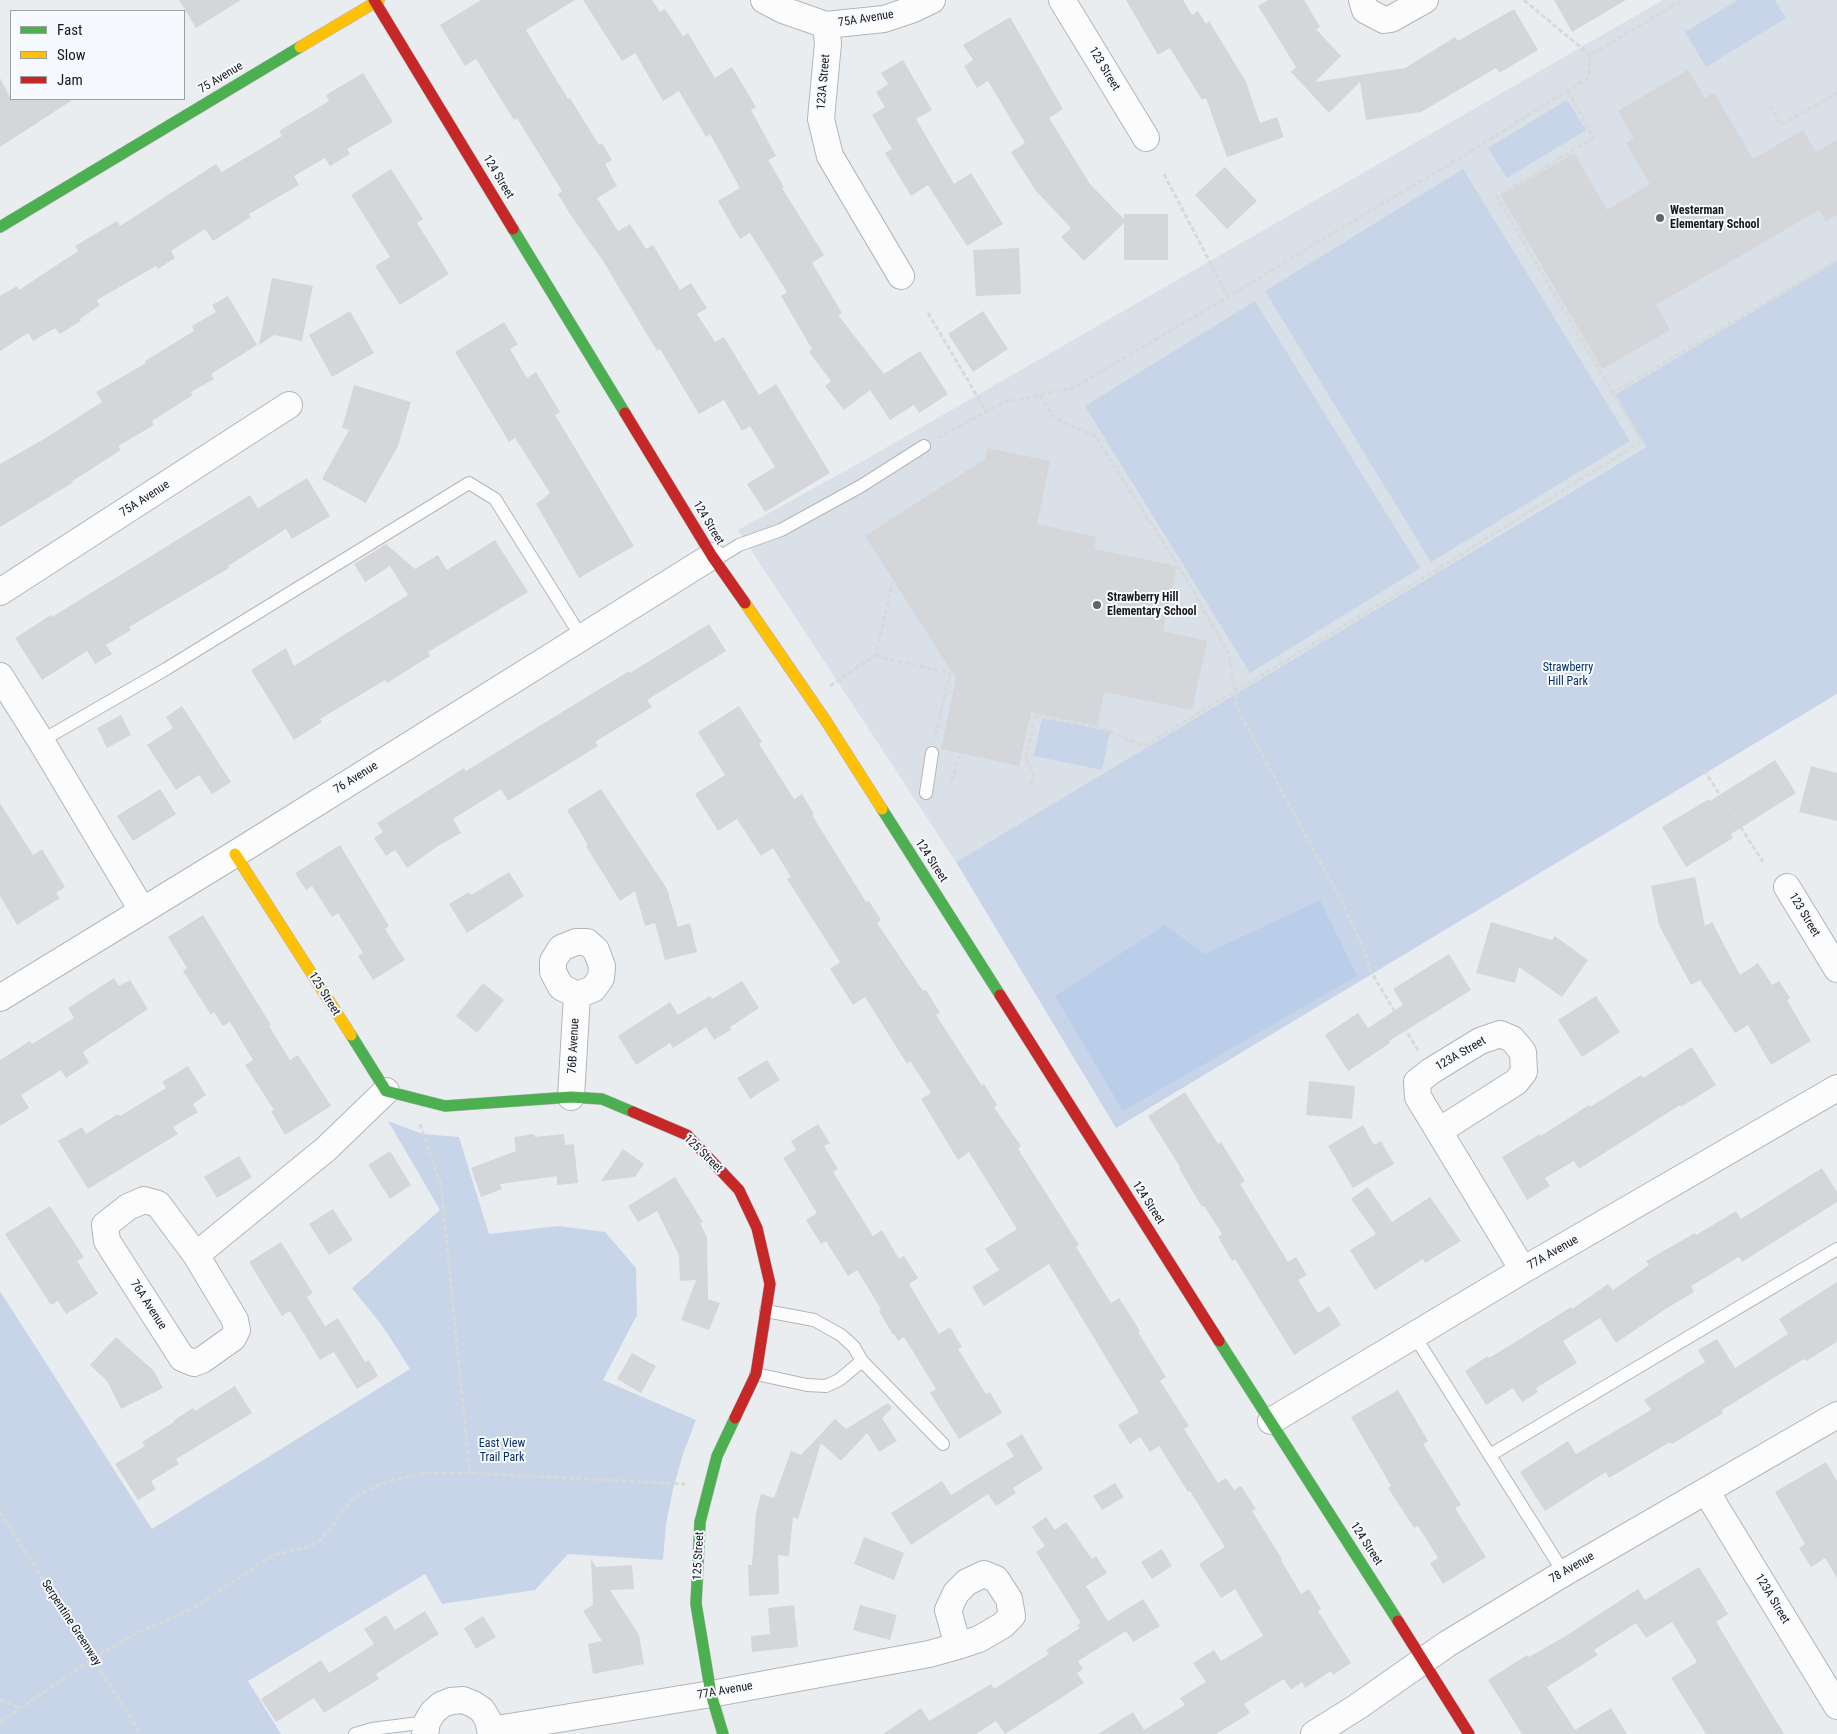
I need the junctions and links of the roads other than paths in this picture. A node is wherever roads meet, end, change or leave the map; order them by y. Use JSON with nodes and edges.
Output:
{"nodes":[{"id":1,"x":764,"y":0,"type":"edge"},
{"id":2,"x":932,"y":0,"type":"edge"},
{"id":3,"x":1062,"y":0,"type":"edge"},
{"id":4,"x":1362,"y":0,"type":"edge"},
{"id":5,"x":1425,"y":0,"type":"edge"},
{"id":6,"x":376,"y":1,"type":"edge"},
{"id":7,"x":826,"y":25,"type":"junction"},
{"id":8,"x":1146,"y":138,"type":"dead end"},
{"id":9,"x":0,"y":227,"type":"edge"},
{"id":10,"x":902,"y":276,"type":"dead end"},
{"id":11,"x":290,"y":405,"type":"dead end"},
{"id":12,"x":924,"y":446,"type":"road end"},
{"id":13,"x":713,"y":558,"type":"junction"},
{"id":14,"x":0,"y":592,"type":"edge"},
{"id":15,"x":582,"y":638,"type":"junction"},
{"id":16,"x":0,"y":676,"type":"edge"},
{"id":17,"x":41,"y":741,"type":"junction"},
{"id":18,"x":932,"y":753,"type":"road end"},
{"id":19,"x":926,"y":793,"type":"dead end"},
{"id":20,"x":235,"y":854,"type":"junction"},
{"id":21,"x":1787,"y":887,"type":"dead end"},
{"id":22,"x":142,"y":910,"type":"junction"},
{"id":23,"x":1837,"y":969,"type":"edge"},
{"id":24,"x":577,"y":995,"type":"dead end"},
{"id":25,"x":0,"y":998,"type":"edge"},
{"id":26,"x":1837,"y":1088,"type":"edge"},
{"id":27,"x":386,"y":1091,"type":"junction"},
{"id":28,"x":571,"y":1097,"type":"junction"},
{"id":29,"x":1439,"y":1131,"type":"dead end"},
{"id":30,"x":1837,"y":1249,"type":"edge"},
{"id":31,"x":196,"y":1255,"type":"junction"},
{"id":32,"x":1523,"y":1270,"type":"junction"},
{"id":33,"x":766,"y":1311,"type":"junction"},
{"id":34,"x":1414,"y":1335,"type":"junction"},
{"id":35,"x":862,"y":1361,"type":"junction"},
{"id":36,"x":756,"y":1374,"type":"junction"},
{"id":37,"x":1837,"y":1415,"type":"edge"},
{"id":38,"x":1271,"y":1422,"type":"junction"},
{"id":39,"x":943,"y":1444,"type":"dead end"},
{"id":40,"x":1490,"y":1455,"type":"junction"},
{"id":41,"x":1706,"y":1491,"type":"junction"},
{"id":42,"x":1564,"y":1572,"type":"junction"},
{"id":43,"x":958,"y":1646,"type":"dead end"},
{"id":44,"x":1424,"y":1661,"type":"junction"},
{"id":45,"x":711,"y":1694,"type":"junction"},
{"id":46,"x":1837,"y":1706,"type":"edge"},
{"id":47,"x":426,"y":1728,"type":"edge"},
{"id":48,"x":491,"y":1732,"type":"edge"},
{"id":49,"x":355,"y":1734,"type":"edge"},
{"id":50,"x":723,"y":1734,"type":"edge"},
{"id":51,"x":1314,"y":1734,"type":"edge"},
{"id":52,"x":1469,"y":1734,"type":"edge"}],
"edges":[{"from":1,"to":7,"type":"street"},
{"from":2,"to":7,"type":"street","name":"75A Avenue"},
{"from":3,"to":8,"type":"street","name":"123 Street"},
{"from":4,"to":5,"type":"street"},
{"from":6,"to":9,"type":"street","name":"75 Avenue"},
{"from":6,"to":13,"type":"street","name":"124 Street"},
{"from":7,"to":10,"type":"street","name":"123A Street"},
{"from":11,"to":14,"type":"street","name":"75A Avenue"},
{"from":12,"to":13,"type":"lane"},
{"from":13,"to":15,"type":"street","name":"76 Avenue"},
{"from":13,"to":38,"type":"street","name":"124 Street"},
{"from":15,"to":17,"type":"lane"},
{"from":15,"to":20,"type":"street","name":"76 Avenue"},
{"from":16,"to":17,"type":"street"},
{"from":17,"to":22,"type":"street"},
{"from":18,"to":19,"type":"lane"},
{"from":20,"to":22,"type":"street","name":"76 Avenue"},
{"from":20,"to":27,"type":"street","name":"125 Street"},
{"from":21,"to":23,"type":"street","name":"123 Street"},
{"from":22,"to":25,"type":"street","name":"76 Avenue"},
{"from":24,"to":28,"type":"street","name":"76B Avenue"},
{"from":26,"to":32,"type":"street","name":"77A Avenue"},
{"from":27,"to":28,"type":"street","name":"125 Street"},
{"from":27,"to":31,"type":"street"},
{"from":28,"to":33,"type":"street","name":"125 Street"},
{"from":29,"to":32,"type":"street"},
{"from":30,"to":40,"type":"lane"},
{"from":31,"to":31,"type":"street","name":"76A Avenue"},
{"from":32,"to":34,"type":"street","name":"77A Avenue"},
{"from":33,"to":35,"type":"lane"},
{"from":33,"to":36,"type":"street","name":"125 Street"},
{"from":34,"to":38,"type":"street","name":"77A Avenue"},
{"from":34,"to":40,"type":"lane"},
{"from":35,"to":36,"type":"lane"},
{"from":35,"to":39,"type":"lane"},
{"from":36,"to":45,"type":"street","name":"125 Street"},
{"from":37,"to":41,"type":"street","name":"78 Avenue"},
{"from":38,"to":44,"type":"street","name":"124 Street"},
{"from":40,"to":42,"type":"lane"},
{"from":41,"to":42,"type":"street","name":"78 Avenue"},
{"from":41,"to":46,"type":"street","name":"123A Street"},
{"from":42,"to":44,"type":"street","name":"78 Avenue"},
{"from":43,"to":45,"type":"street","name":"77A Avenue"},
{"from":44,"to":51,"type":"street","name":"78 Avenue"},
{"from":44,"to":52,"type":"street","name":"124 Street"},
{"from":45,"to":48,"type":"street","name":"77A Avenue"},
{"from":45,"to":50,"type":"street","name":"125 Street"},
{"from":47,"to":48,"type":"street","name":"77A Avenue"},
{"from":47,"to":49,"type":"lane"}]}
